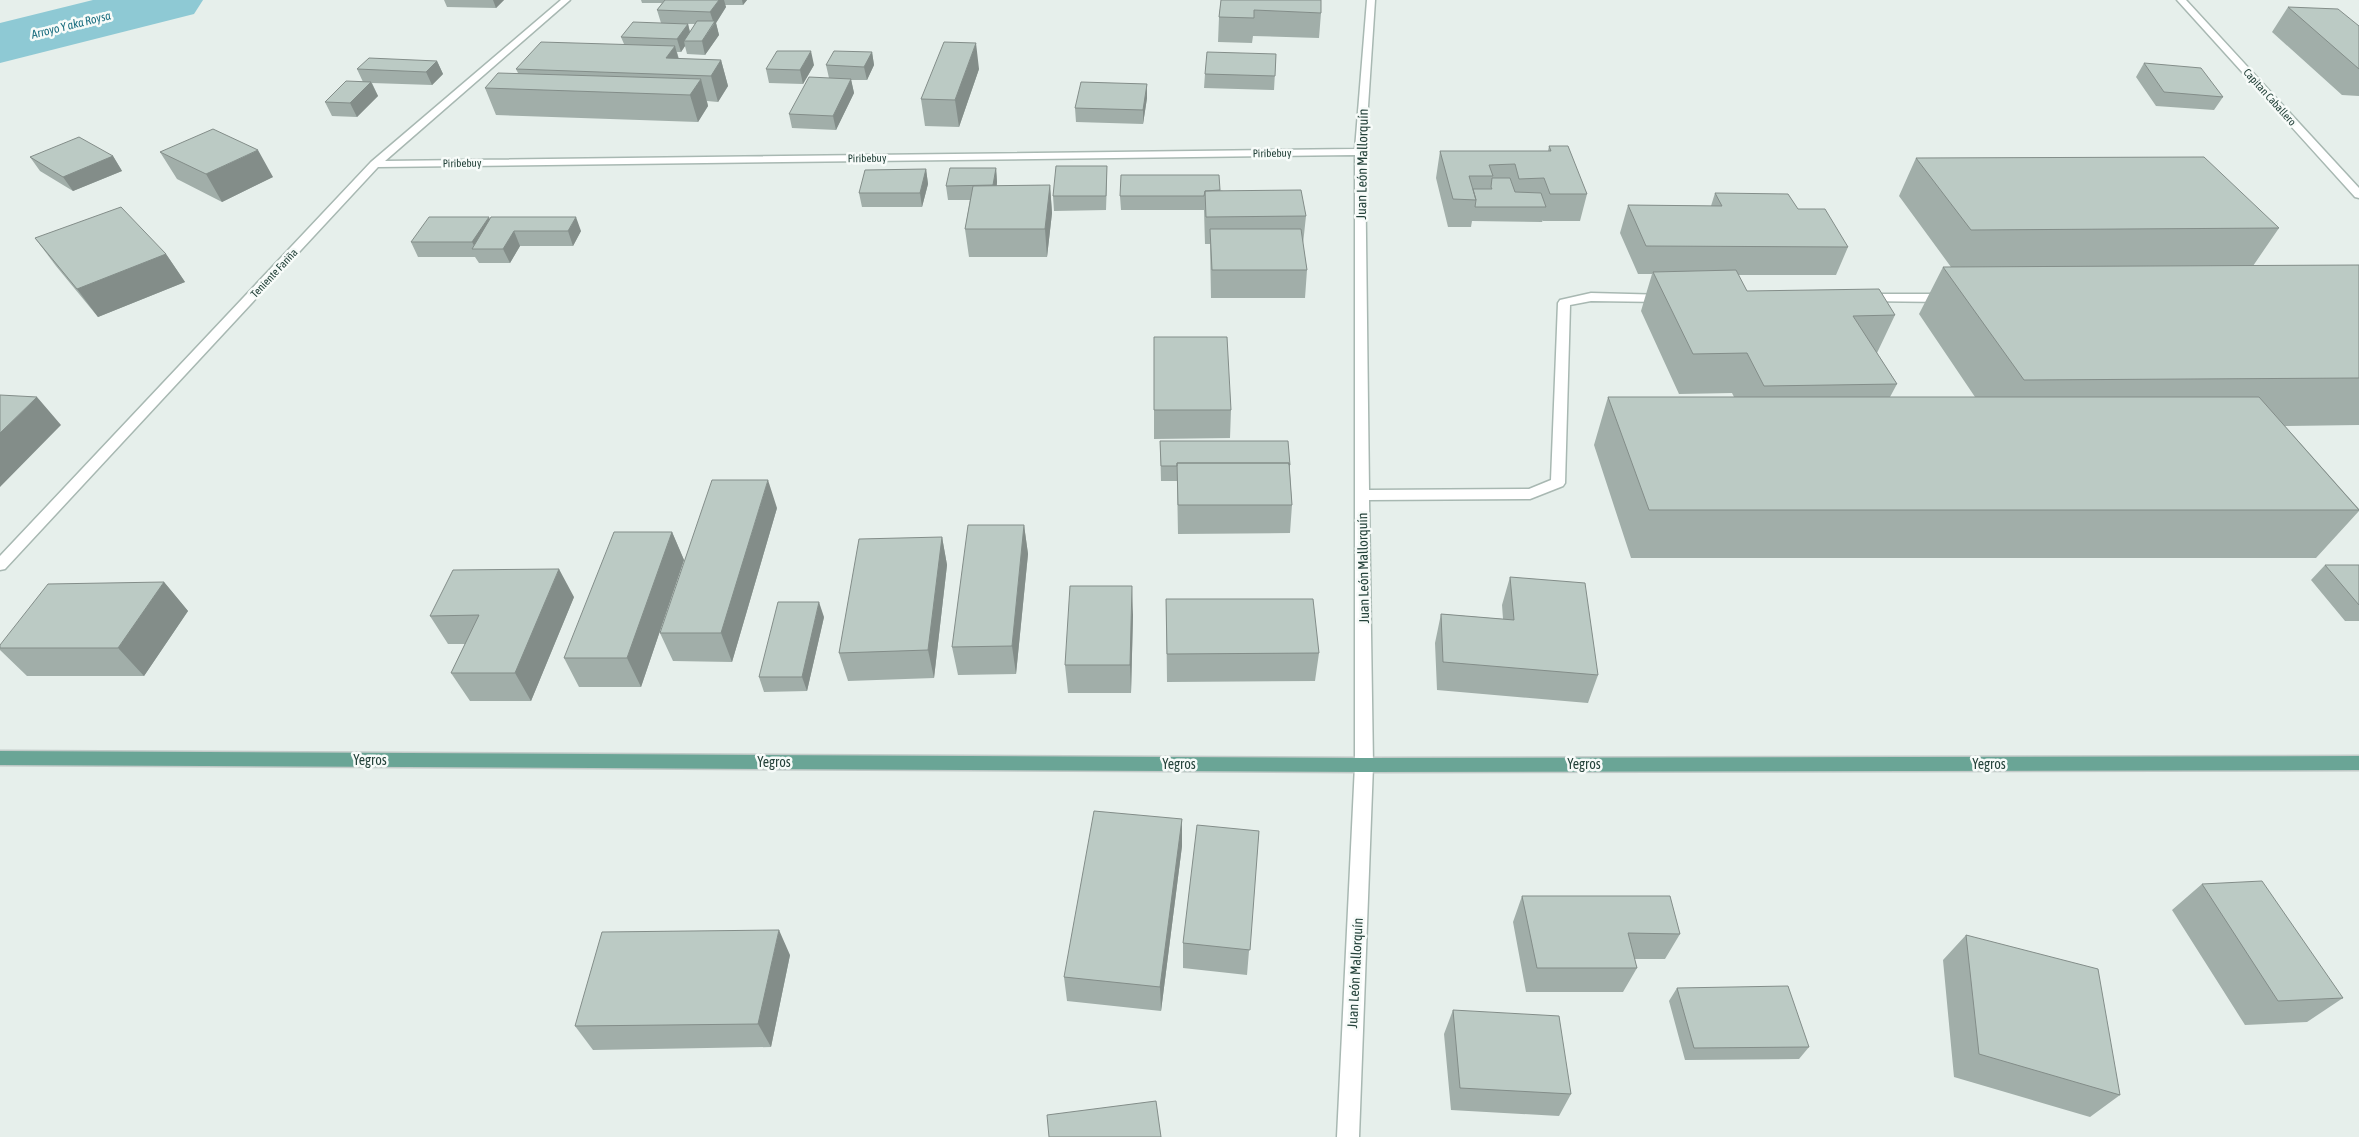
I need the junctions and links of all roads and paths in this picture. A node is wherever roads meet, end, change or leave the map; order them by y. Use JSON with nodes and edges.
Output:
{"nodes":[{"id":1,"x":566,"y":0,"type":"edge"},
{"id":2,"x":1371,"y":0,"type":"edge"},
{"id":3,"x":2181,"y":0,"type":"edge"},
{"id":4,"x":1360,"y":152,"type":"junction"},
{"id":5,"x":375,"y":164,"type":"junction"},
{"id":6,"x":2359,"y":195,"type":"edge"},
{"id":7,"x":1679,"y":298,"type":"edge"},
{"id":8,"x":1854,"y":298,"type":"edge"},
{"id":9,"x":1961,"y":298,"type":"edge"},
{"id":10,"x":1362,"y":495,"type":"junction"},
{"id":11,"x":0,"y":565,"type":"edge"},
{"id":12,"x":0,"y":758,"type":"edge"},
{"id":13,"x":1364,"y":764,"type":"junction"},
{"id":14,"x":2359,"y":764,"type":"edge"},
{"id":15,"x":1348,"y":1137,"type":"edge"}],
"edges":[{"from":1,"to":5,"type":"street","name":"Teniente Fariña"},
{"from":2,"to":4,"type":"street","name":"Juan León Mallorquín"},
{"from":3,"to":6,"type":"street","name":"Capitan Caballero"},
{"from":4,"to":5,"type":"street","name":"Piribebuy"},
{"from":4,"to":10,"type":"street","name":"Juan León Mallorquín"},
{"from":5,"to":11,"type":"street","name":"Teniente Fariña"},
{"from":7,"to":10,"type":"street"},
{"from":8,"to":9,"type":"street"},
{"from":10,"to":13,"type":"street","name":"Juan León Mallorquín"},
{"from":12,"to":13,"type":"main road","name":"Yegros"},
{"from":13,"to":14,"type":"main road","name":"Yegros"},
{"from":13,"to":15,"type":"street","name":"Juan León Mallorquín"}]}
